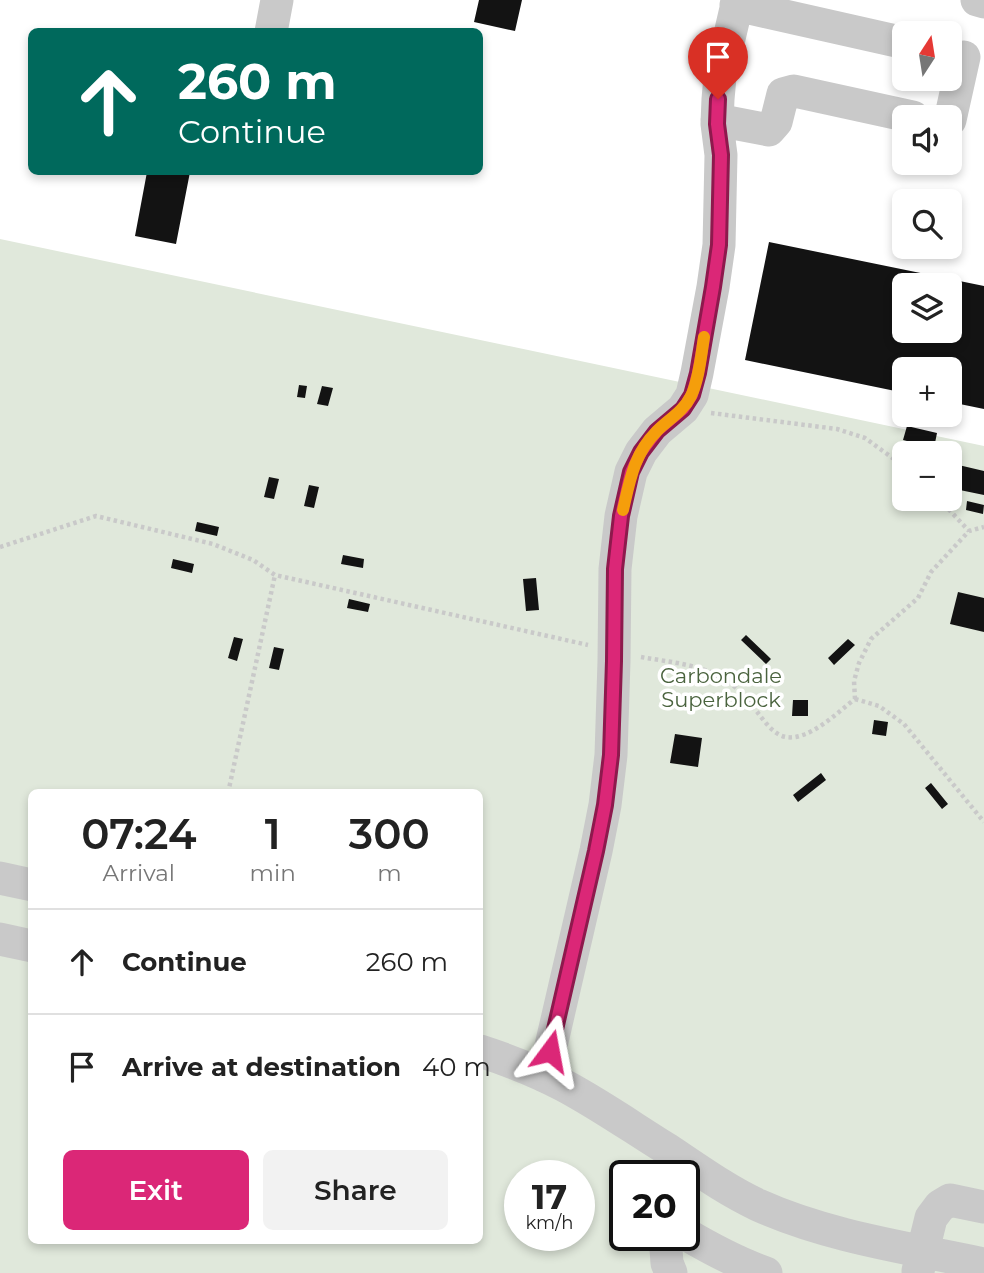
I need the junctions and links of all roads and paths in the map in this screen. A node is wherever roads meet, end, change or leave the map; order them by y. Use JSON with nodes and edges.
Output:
{"nodes":[{"id":1,"x":277,"y":0,"type":"edge"},
{"id":2,"x":977,"y":0,"type":"edge"},
{"id":3,"x":984,"y":2,"type":"edge"},
{"id":4,"x":737,"y":3,"type":"edge"},
{"id":5,"x":798,"y":9,"type":"edge"},
{"id":6,"x":272,"y":28,"type":"edge"},
{"id":7,"x":892,"y":39,"type":"edge"},
{"id":8,"x":966,"y":57,"type":"edge"},
{"id":9,"x":954,"y":105,"type":"edge"},
{"id":10,"x":892,"y":112,"type":"edge"},
{"id":11,"x":717,"y":120,"type":"junction"},
{"id":12,"x":683,"y":409,"type":"junction"},
{"id":13,"x":892,"y":458,"type":"edge"},
{"id":14,"x":950,"y":511,"type":"edge"},
{"id":15,"x":984,"y":527,"type":"edge"},
{"id":16,"x":969,"y":531,"type":"junction"},
{"id":17,"x":0,"y":547,"type":"edge"},
{"id":18,"x":275,"y":576,"type":"junction"},
{"id":19,"x":614,"y":651,"type":"junction"},
{"id":20,"x":855,"y":699,"type":"junction"},
{"id":21,"x":229,"y":789,"type":"edge"},
{"id":22,"x":984,"y":822,"type":"edge"},
{"id":23,"x":0,"y":878,"type":"edge"},
{"id":24,"x":28,"y":884,"type":"edge"},
{"id":25,"x":0,"y":939,"type":"edge"},
{"id":26,"x":28,"y":945,"type":"edge"},
{"id":27,"x":483,"y":1052,"type":"edge"},
{"id":28,"x":544,"y":1076,"type":"junction"},
{"id":29,"x":660,"y":1160,"type":"edge"},
{"id":30,"x":700,"y":1177,"type":"edge"},
{"id":31,"x":984,"y":1207,"type":"edge"},
{"id":32,"x":700,"y":1243,"type":"edge"},
{"id":33,"x":666,"y":1251,"type":"edge"},
{"id":34,"x":920,"y":1262,"type":"edge"},
{"id":35,"x":984,"y":1264,"type":"edge"},
{"id":36,"x":671,"y":1273,"type":"edge"},
{"id":37,"x":766,"y":1273,"type":"edge"}],
"edges":[{"from":1,"to":6,"type":"street"},
{"from":2,"to":3,"type":"street"},
{"from":4,"to":5,"type":"street"},
{"from":4,"to":11,"type":"street"},
{"from":5,"to":7,"type":"street"},
{"from":8,"to":9,"type":"street"},
{"from":10,"to":11,"type":"street"},
{"from":11,"to":12,"type":"street"},
{"from":12,"to":13,"type":"path"},
{"from":12,"to":19,"type":"street"},
{"from":14,"to":16,"type":"path"},
{"from":15,"to":16,"type":"path"},
{"from":16,"to":20,"type":"path"},
{"from":17,"to":18,"type":"path"},
{"from":18,"to":19,"type":"path"},
{"from":18,"to":21,"type":"path"},
{"from":19,"to":20,"type":"path"},
{"from":19,"to":28,"type":"street"},
{"from":20,"to":22,"type":"path"},
{"from":23,"to":24,"type":"street"},
{"from":25,"to":26,"type":"street"},
{"from":27,"to":28,"type":"street"},
{"from":28,"to":29,"type":"street"},
{"from":30,"to":34,"type":"street"},
{"from":31,"to":34,"type":"street"},
{"from":32,"to":37,"type":"street"},
{"from":33,"to":36,"type":"street"},
{"from":34,"to":35,"type":"street"}]}
